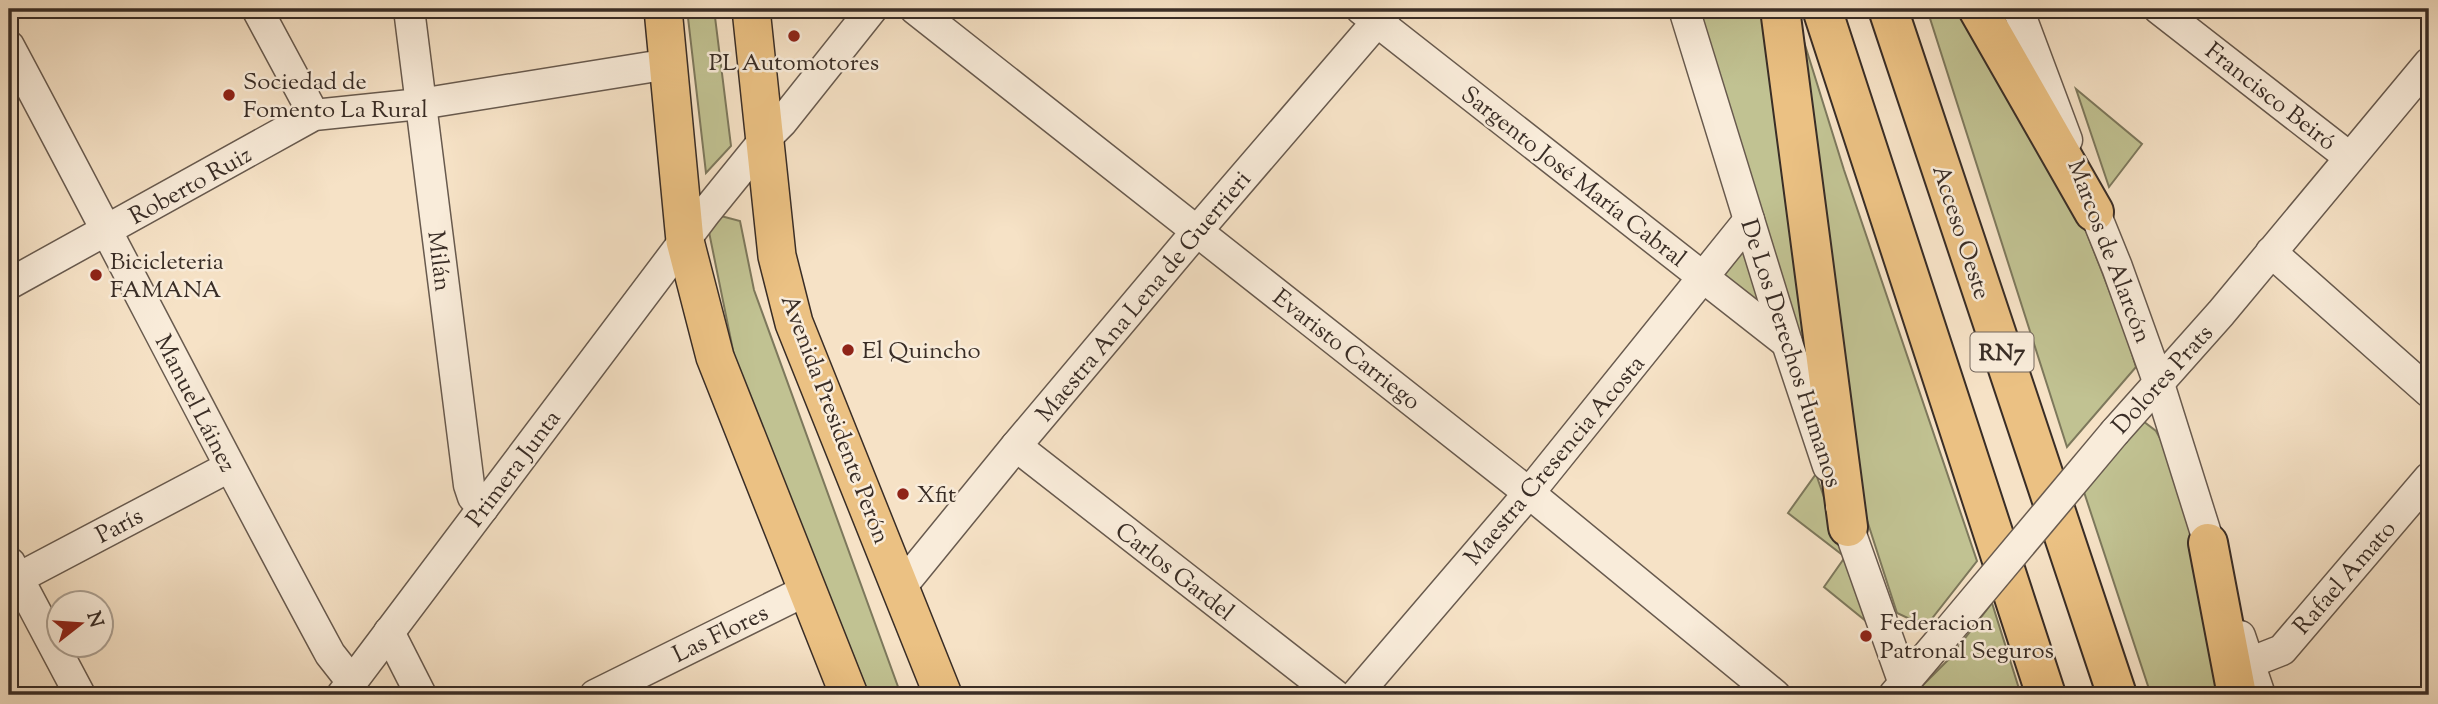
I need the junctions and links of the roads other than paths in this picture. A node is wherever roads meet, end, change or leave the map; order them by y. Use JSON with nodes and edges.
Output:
{"nodes":[{"id":1,"x":257,"y":9,"type":"edge"},
{"id":2,"x":409,"y":9,"type":"edge"},
{"id":3,"x":663,"y":9,"type":"edge"},
{"id":4,"x":751,"y":9,"type":"edge"},
{"id":5,"x":872,"y":9,"type":"edge"},
{"id":6,"x":915,"y":9,"type":"edge"},
{"id":7,"x":1684,"y":9,"type":"edge"},
{"id":8,"x":1780,"y":9,"type":"edge"},
{"id":9,"x":1822,"y":9,"type":"edge"},
{"id":10,"x":1888,"y":9,"type":"edge"},
{"id":11,"x":1978,"y":9,"type":"edge"},
{"id":12,"x":2018,"y":9,"type":"edge"},
{"id":13,"x":2159,"y":9,"type":"edge"},
{"id":14,"x":1376,"y":13,"type":"edge"},
{"id":15,"x":9,"y":46,"type":"edge"},
{"id":16,"x":2429,"y":62,"type":"edge"},
{"id":17,"x":669,"y":64,"type":"junction"},
{"id":18,"x":419,"y":104,"type":"junction"},
{"id":19,"x":314,"y":115,"type":"junction"},
{"id":20,"x":766,"y":138,"type":"junction"},
{"id":21,"x":2349,"y":157,"type":"junction"},
{"id":22,"x":2094,"y":212,"type":"junction"},
{"id":23,"x":1749,"y":220,"type":"junction"},
{"id":24,"x":108,"y":231,"type":"junction"},
{"id":25,"x":1197,"y":231,"type":"junction"},
{"id":26,"x":685,"y":241,"type":"junction"},
{"id":27,"x":2271,"y":252,"type":"junction"},
{"id":28,"x":1703,"y":278,"type":"junction"},
{"id":29,"x":9,"y":284,"type":"edge"},
{"id":30,"x":1787,"y":343,"type":"junction"},
{"id":31,"x":2160,"y":383,"type":"junction"},
{"id":32,"x":2429,"y":392,"type":"edge"},
{"id":33,"x":1016,"y":446,"type":"junction"},
{"id":34,"x":229,"y":467,"type":"junction"},
{"id":35,"x":2429,"y":478,"type":"edge"},
{"id":36,"x":1529,"y":493,"type":"junction"},
{"id":37,"x":482,"y":508,"type":"junction"},
{"id":38,"x":1849,"y":527,"type":"junction"},
{"id":39,"x":2208,"y":543,"type":"joint"},
{"id":40,"x":12,"y":574,"type":"edge"},
{"id":41,"x":901,"y":587,"type":"junction"},
{"id":42,"x":807,"y":590,"type":"junction"},
{"id":43,"x":389,"y":632,"type":"junction"},
{"id":44,"x":2243,"y":679,"type":"edge"},
{"id":45,"x":347,"y":688,"type":"edge"},
{"id":46,"x":1902,"y":691,"type":"edge"},
{"id":47,"x":80,"y":695,"type":"edge"},
{"id":48,"x":421,"y":695,"type":"edge"},
{"id":49,"x":596,"y":695,"type":"edge"},
{"id":50,"x":849,"y":695,"type":"edge"},
{"id":51,"x":943,"y":695,"type":"edge"},
{"id":52,"x":1335,"y":695,"type":"edge"},
{"id":53,"x":1356,"y":695,"type":"edge"},
{"id":54,"x":1775,"y":695,"type":"edge"},
{"id":55,"x":2046,"y":695,"type":"edge"},
{"id":56,"x":2117,"y":695,"type":"edge"},
{"id":57,"x":2260,"y":695,"type":"edge"}],
"edges":[{"from":1,"to":19,"type":"street"},
{"from":2,"to":18,"type":"street","name":"Milán"},
{"from":3,"to":17,"type":"main road"},
{"from":4,"to":20,"type":"main road","name":"Avenida Presidente Perón"},
{"from":5,"to":20,"type":"street","name":"Primera Junta"},
{"from":6,"to":25,"type":"street","name":"Evaristo Carriego"},
{"from":7,"to":23,"type":"street","name":"De Los Derechos Humanos"},
{"from":8,"to":38,"type":"highway"},
{"from":9,"to":55,"type":"highway","number":"RN7"},
{"from":10,"to":56,"type":"highway","name":"Acceso Oeste","number":"RN7"},
{"from":11,"to":22,"type":"highway"},
{"from":12,"to":22,"type":"street","name":"Marcos de Alarcón"},
{"from":13,"to":21,"type":"street","name":"Francisco Beiró"},
{"from":14,"to":25,"type":"street","name":"Maestra Ana Lena de Guerrieri"},
{"from":14,"to":28,"type":"street","name":"Sargento José María Cabral"},
{"from":15,"to":24,"type":"street","name":"Manuel Láinez"},
{"from":16,"to":21,"type":"street","name":"Dolores Prats"},
{"from":17,"to":18,"type":"street","name":"Roberto Ruiz"},
{"from":17,"to":26,"type":"main road"},
{"from":18,"to":19,"type":"street","name":"Roberto Ruiz"},
{"from":18,"to":37,"type":"street","name":"Milán"},
{"from":19,"to":24,"type":"street","name":"Roberto Ruiz"},
{"from":20,"to":26,"type":"street","name":"Primera Junta"},
{"from":20,"to":41,"type":"main road","name":"Avenida Presidente Perón"},
{"from":21,"to":27,"type":"street","name":"Dolores Prats"},
{"from":22,"to":31,"type":"street","name":"Marcos de Alarcón"},
{"from":23,"to":28,"type":"street","name":"Maestra Cresencia Acosta"},
{"from":23,"to":30,"type":"street","name":"De Los Derechos Humanos"},
{"from":24,"to":29,"type":"street","name":"Roberto Ruiz"},
{"from":24,"to":34,"type":"street","name":"Manuel Láinez"},
{"from":25,"to":33,"type":"street","name":"Maestra Ana Lena de Guerrieri"},
{"from":25,"to":36,"type":"street","name":"Evaristo Carriego"},
{"from":26,"to":37,"type":"street","name":"Primera Junta"},
{"from":26,"to":42,"type":"main road"},
{"from":27,"to":31,"type":"street","name":"Dolores Prats"},
{"from":27,"to":32,"type":"street"},
{"from":28,"to":30,"type":"street","name":"Sargento José María Cabral"},
{"from":28,"to":36,"type":"street","name":"Maestra Cresencia Acosta"},
{"from":30,"to":38,"type":"street","name":"De Los Derechos Humanos"},
{"from":31,"to":39,"type":"street","name":"Marcos de Alarcón"},
{"from":31,"to":46,"type":"street","name":"Dolores Prats","bridge":true},
{"from":33,"to":41,"type":"street","name":"Maestra Ana Lena de Guerrieri"},
{"from":33,"to":52,"type":"street","name":"Carlos Gardel"},
{"from":34,"to":40,"type":"street","name":"París"},
{"from":34,"to":45,"type":"street","name":"Manuel Láinez"},
{"from":35,"to":44,"type":"street","name":"Rafael Amato"},
{"from":36,"to":53,"type":"street","name":"Maestra Cresencia Acosta"},
{"from":36,"to":54,"type":"street","name":"Evaristo Carriego"},
{"from":37,"to":43,"type":"street","name":"Primera Junta"},
{"from":38,"to":46,"type":"street","name":"De Los Derechos Humanos"},
{"from":39,"to":44,"type":"highway"},
{"from":40,"to":47,"type":"street"},
{"from":41,"to":51,"type":"main road","name":"Avenida Presidente Perón"},
{"from":42,"to":49,"type":"street","name":"Las Flores"},
{"from":42,"to":50,"type":"main road"},
{"from":43,"to":45,"type":"street","name":"Primera Junta"},
{"from":43,"to":48,"type":"street"},
{"from":44,"to":57,"type":"street"}]}
